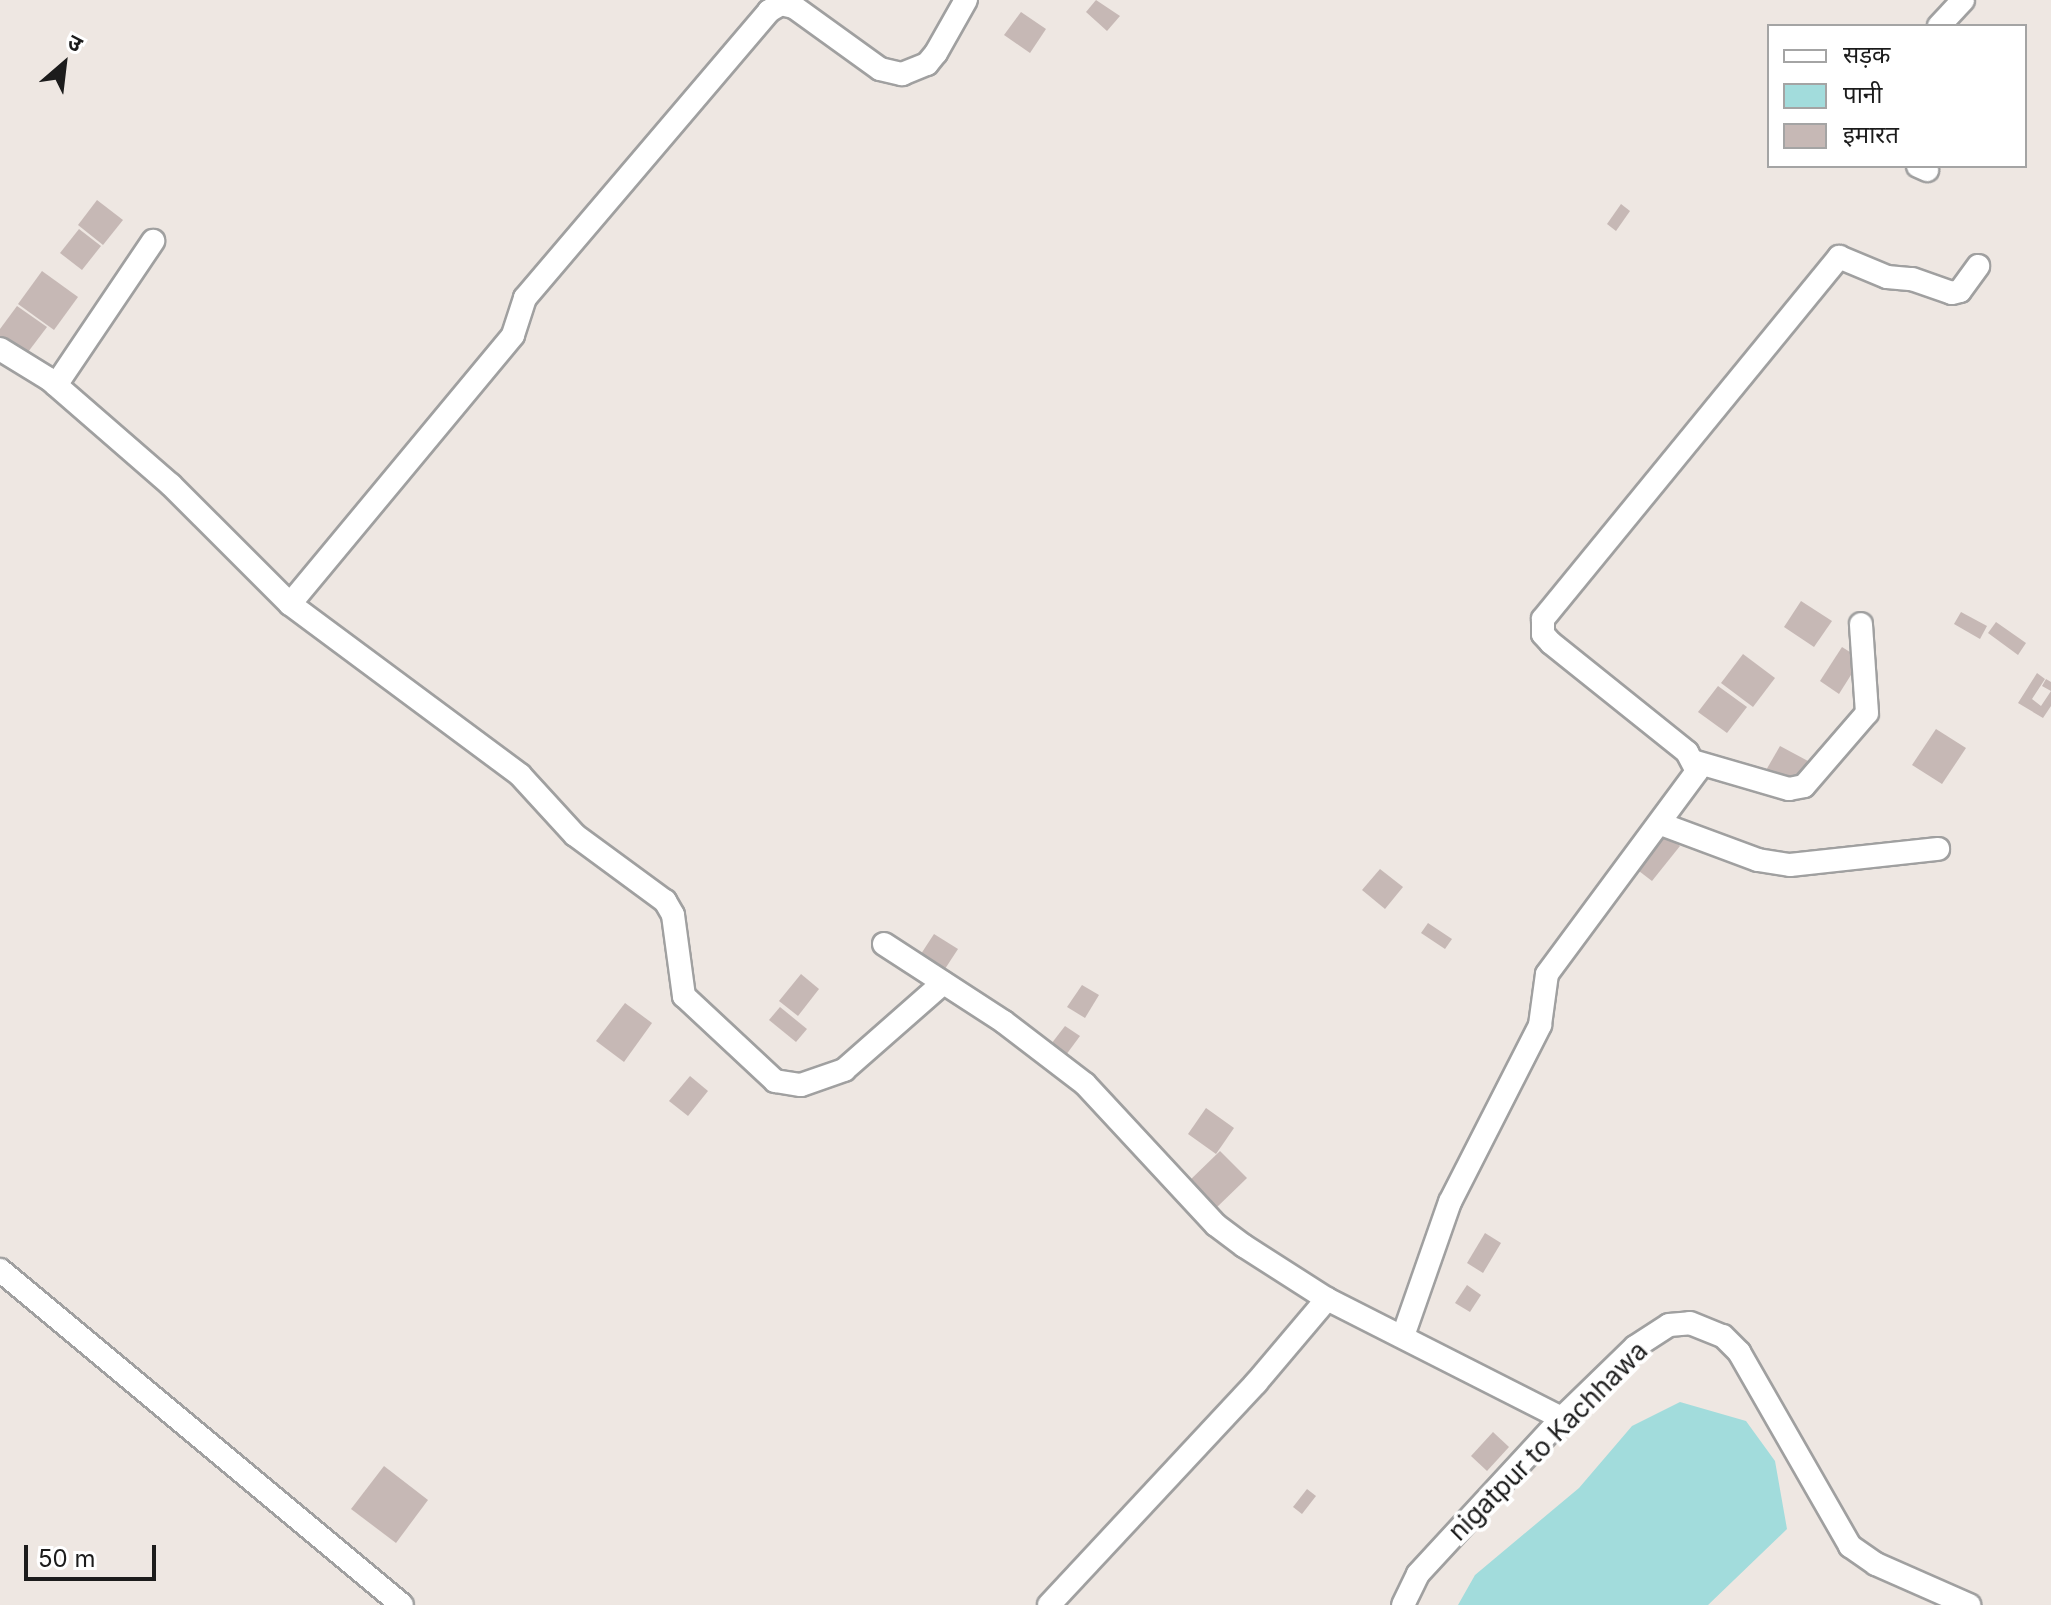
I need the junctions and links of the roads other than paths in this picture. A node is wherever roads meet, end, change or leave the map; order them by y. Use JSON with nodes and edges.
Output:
{"nodes":[{"id":1,"x":966,"y":0,"type":"edge"},
{"id":2,"x":1963,"y":0,"type":"edge"},
{"id":3,"x":1941,"y":24,"type":"edge"},
{"id":4,"x":153,"y":241,"type":"dead end"},
{"id":5,"x":1978,"y":266,"type":"dead end"},
{"id":6,"x":0,"y":349,"type":"edge"},
{"id":7,"x":56,"y":385,"type":"junction"},
{"id":8,"x":290,"y":604,"type":"junction"},
{"id":9,"x":1861,"y":624,"type":"dead end"},
{"id":10,"x":1696,"y":762,"type":"junction"},
{"id":11,"x":1661,"y":824,"type":"junction"},
{"id":12,"x":1938,"y":849,"type":"dead end"},
{"id":13,"x":884,"y":944,"type":"dead end"},
{"id":14,"x":943,"y":983,"type":"junction"},
{"id":15,"x":0,"y":1270,"type":"edge"},
{"id":16,"x":1327,"y":1299,"type":"junction"},
{"id":17,"x":1403,"y":1336,"type":"junction"},
{"id":18,"x":1562,"y":1418,"type":"junction"},
{"id":19,"x":402,"y":1605,"type":"edge"},
{"id":20,"x":1049,"y":1605,"type":"edge"},
{"id":21,"x":1403,"y":1605,"type":"edge"},
{"id":22,"x":1969,"y":1605,"type":"edge"}],
"edges":[{"from":1,"to":8,"type":"street"},
{"from":2,"to":3,"type":"street"},
{"from":4,"to":7,"type":"street"},
{"from":5,"to":10,"type":"street"},
{"from":6,"to":7,"type":"street"},
{"from":7,"to":8,"type":"street"},
{"from":8,"to":14,"type":"street"},
{"from":9,"to":10,"type":"street"},
{"from":10,"to":11,"type":"street"},
{"from":11,"to":12,"type":"street"},
{"from":11,"to":17,"type":"street"},
{"from":13,"to":14,"type":"street"},
{"from":14,"to":16,"type":"street"},
{"from":15,"to":19,"type":"street"},
{"from":16,"to":17,"type":"street"},
{"from":16,"to":20,"type":"street"},
{"from":17,"to":18,"type":"street"},
{"from":18,"to":21,"type":"street","name":"nigatpur to Kachhawa"},
{"from":18,"to":22,"type":"street","name":"nigatpur to Kachhawa"}]}
